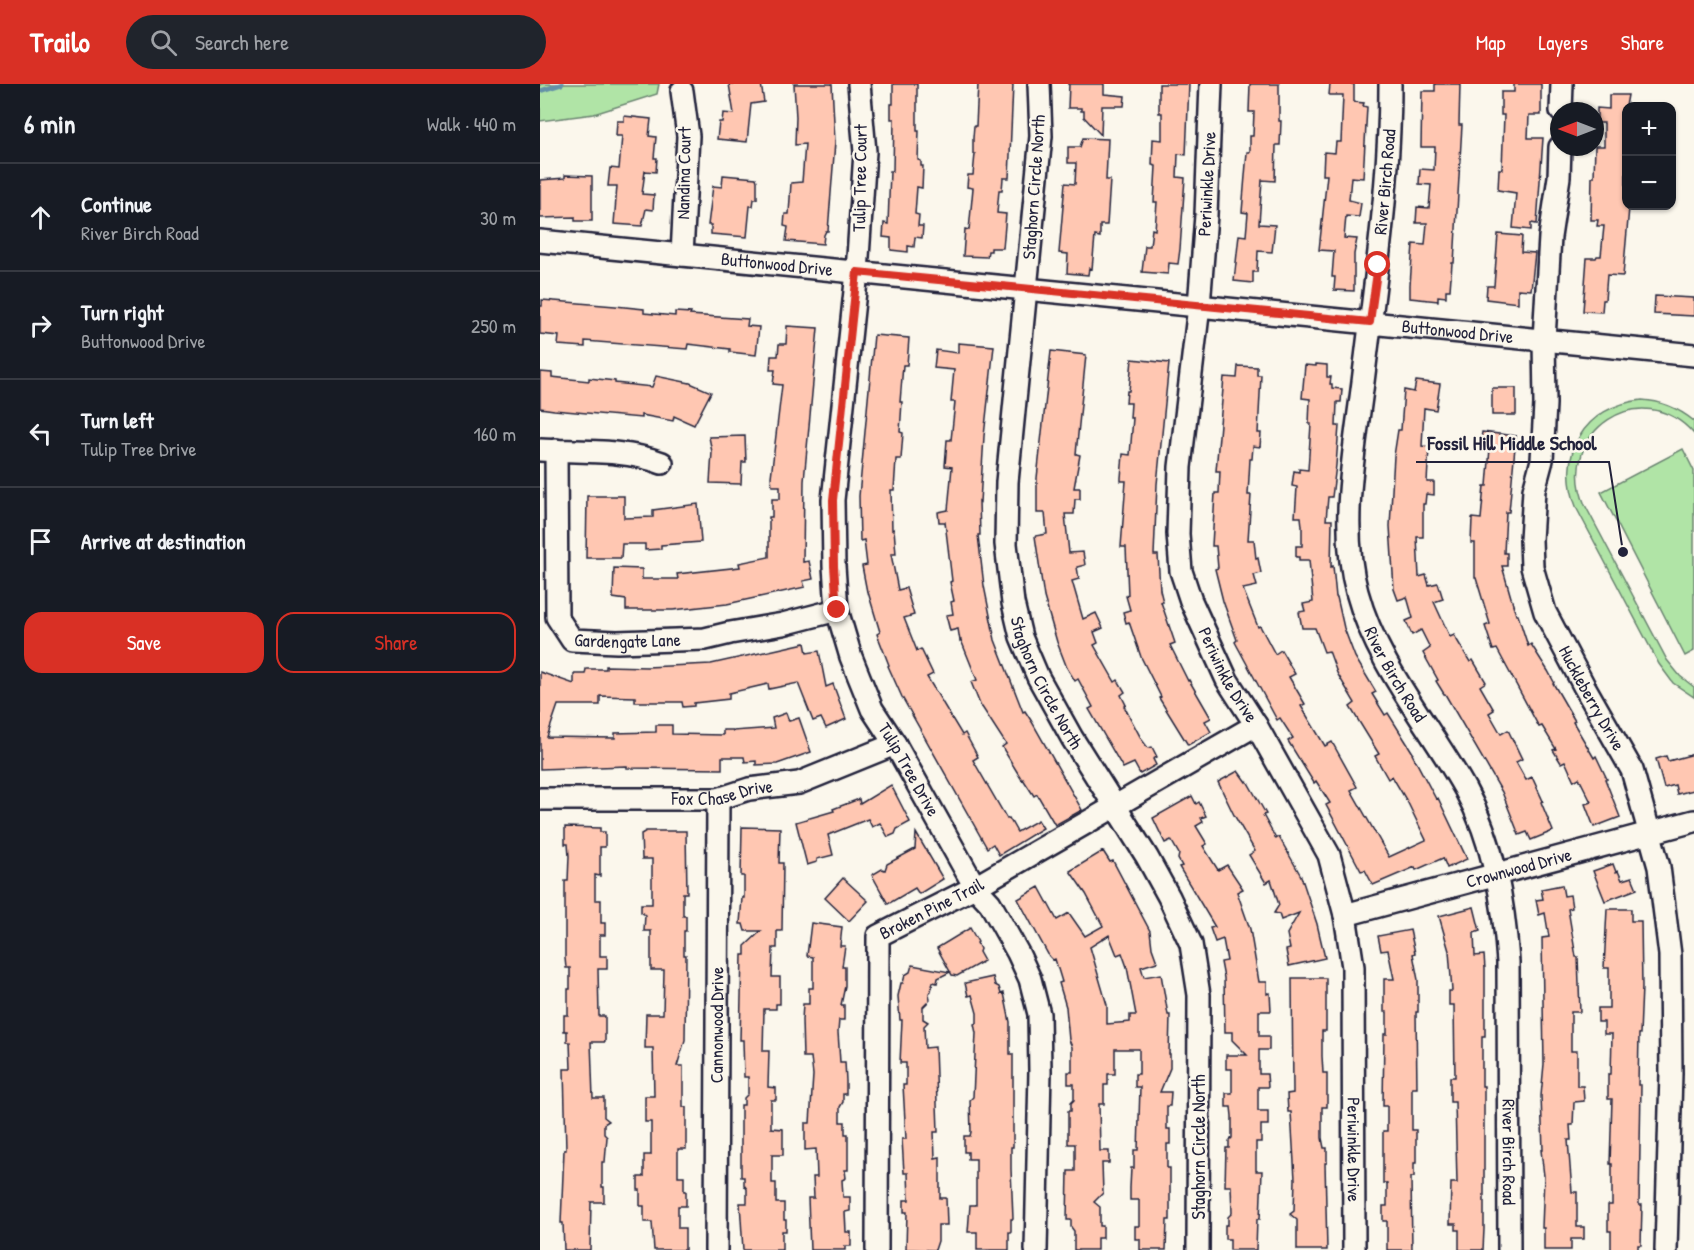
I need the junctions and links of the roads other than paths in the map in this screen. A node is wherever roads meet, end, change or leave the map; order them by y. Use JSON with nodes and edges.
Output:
{"nodes":[{"id":1,"x":859,"y":84,"type":"edge"},
{"id":2,"x":1039,"y":84,"type":"edge"},
{"id":3,"x":1211,"y":84,"type":"edge"},
{"id":4,"x":1390,"y":84,"type":"edge"},
{"id":5,"x":1562,"y":84,"type":"edge"},
{"id":6,"x":682,"y":91,"type":"dead end"},
{"id":7,"x":1561,"y":102,"type":"edge"},
{"id":8,"x":1560,"y":156,"type":"edge"},
{"id":9,"x":540,"y":241,"type":"edge"},
{"id":10,"x":682,"y":255,"type":"junction"},
{"id":11,"x":857,"y":272,"type":"junction"},
{"id":12,"x":1026,"y":289,"type":"junction"},
{"id":13,"x":1199,"y":306,"type":"junction"},
{"id":14,"x":1370,"y":322,"type":"junction"},
{"id":15,"x":1544,"y":339,"type":"junction"},
{"id":16,"x":1694,"y":355,"type":"edge"},
{"id":17,"x":548,"y":450,"type":"edge"},
{"id":18,"x":662,"y":463,"type":"dead end"},
{"id":19,"x":837,"y":610,"type":"junction"},
{"id":20,"x":1256,"y":725,"type":"junction"},
{"id":21,"x":895,"y":744,"type":"junction"},
{"id":22,"x":540,"y":799,"type":"edge"},
{"id":23,"x":718,"y":799,"type":"junction"},
{"id":24,"x":1115,"y":806,"type":"junction"},
{"id":25,"x":1694,"y":821,"type":"edge"},
{"id":26,"x":1650,"y":833,"type":"junction"},
{"id":27,"x":1497,"y":874,"type":"junction"},
{"id":28,"x":975,"y":887,"type":"junction"},
{"id":29,"x":1345,"y":915,"type":"junction"},
{"id":30,"x":716,"y":1250,"type":"edge"},
{"id":31,"x":877,"y":1250,"type":"edge"},
{"id":32,"x":1036,"y":1250,"type":"edge"},
{"id":33,"x":1198,"y":1250,"type":"edge"},
{"id":34,"x":1354,"y":1250,"type":"edge"},
{"id":35,"x":1509,"y":1250,"type":"edge"},
{"id":36,"x":1666,"y":1250,"type":"edge"}],
"edges":[{"from":1,"to":11,"type":"street","name":"Tulip Tree Court"},
{"from":2,"to":12,"type":"street","name":"Staghorn Circle North"},
{"from":3,"to":13,"type":"street","name":"Periwinkle Drive"},
{"from":4,"to":14,"type":"street","name":"River Birch Road"},
{"from":5,"to":7,"type":"street"},
{"from":6,"to":10,"type":"street","name":"Nandina Court"},
{"from":8,"to":15,"type":"street","name":"Huckleberry Drive"},
{"from":9,"to":10,"type":"street","name":"Buttonwood Drive"},
{"from":10,"to":11,"type":"street","name":"Buttonwood Drive"},
{"from":11,"to":12,"type":"street","name":"Buttonwood Drive"},
{"from":11,"to":19,"type":"street","name":"Tulip Tree Drive"},
{"from":12,"to":13,"type":"street","name":"Buttonwood Drive"},
{"from":12,"to":24,"type":"street","name":"Staghorn Circle North"},
{"from":13,"to":14,"type":"street","name":"Buttonwood Drive"},
{"from":13,"to":20,"type":"street","name":"Periwinkle Drive"},
{"from":14,"to":15,"type":"street","name":"Buttonwood Drive"},
{"from":14,"to":27,"type":"street","name":"River Birch Road"},
{"from":15,"to":16,"type":"street","name":"Buttonwood Drive"},
{"from":15,"to":26,"type":"street","name":"Huckleberry Drive"},
{"from":17,"to":18,"type":"street"},
{"from":17,"to":19,"type":"street","name":"Gardengate Lane"},
{"from":19,"to":21,"type":"street","name":"Tulip Tree Drive"},
{"from":20,"to":24,"type":"street","name":"Broken Pine Trail"},
{"from":20,"to":29,"type":"street","name":"Periwinkle Drive"},
{"from":21,"to":23,"type":"street","name":"Fox Chase Drive"},
{"from":21,"to":28,"type":"street","name":"Tulip Tree Drive"},
{"from":22,"to":23,"type":"street","name":"Fox Chase Drive"},
{"from":23,"to":30,"type":"street","name":"Cannonwood Drive"},
{"from":24,"to":28,"type":"street","name":"Broken Pine Trail"},
{"from":24,"to":33,"type":"street","name":"Staghorn Circle North"},
{"from":25,"to":26,"type":"street","name":"Crownwood Drive"},
{"from":26,"to":27,"type":"street","name":"Crownwood Drive"},
{"from":26,"to":36,"type":"street","name":"Huckleberry Drive"},
{"from":27,"to":29,"type":"street","name":"Crownwood Drive"},
{"from":27,"to":35,"type":"street","name":"River Birch Road"},
{"from":28,"to":31,"type":"street","name":"Broken Pine Trail"},
{"from":28,"to":32,"type":"street","name":"Tulip Tree Drive"},
{"from":29,"to":34,"type":"street","name":"Periwinkle Drive"}]}
